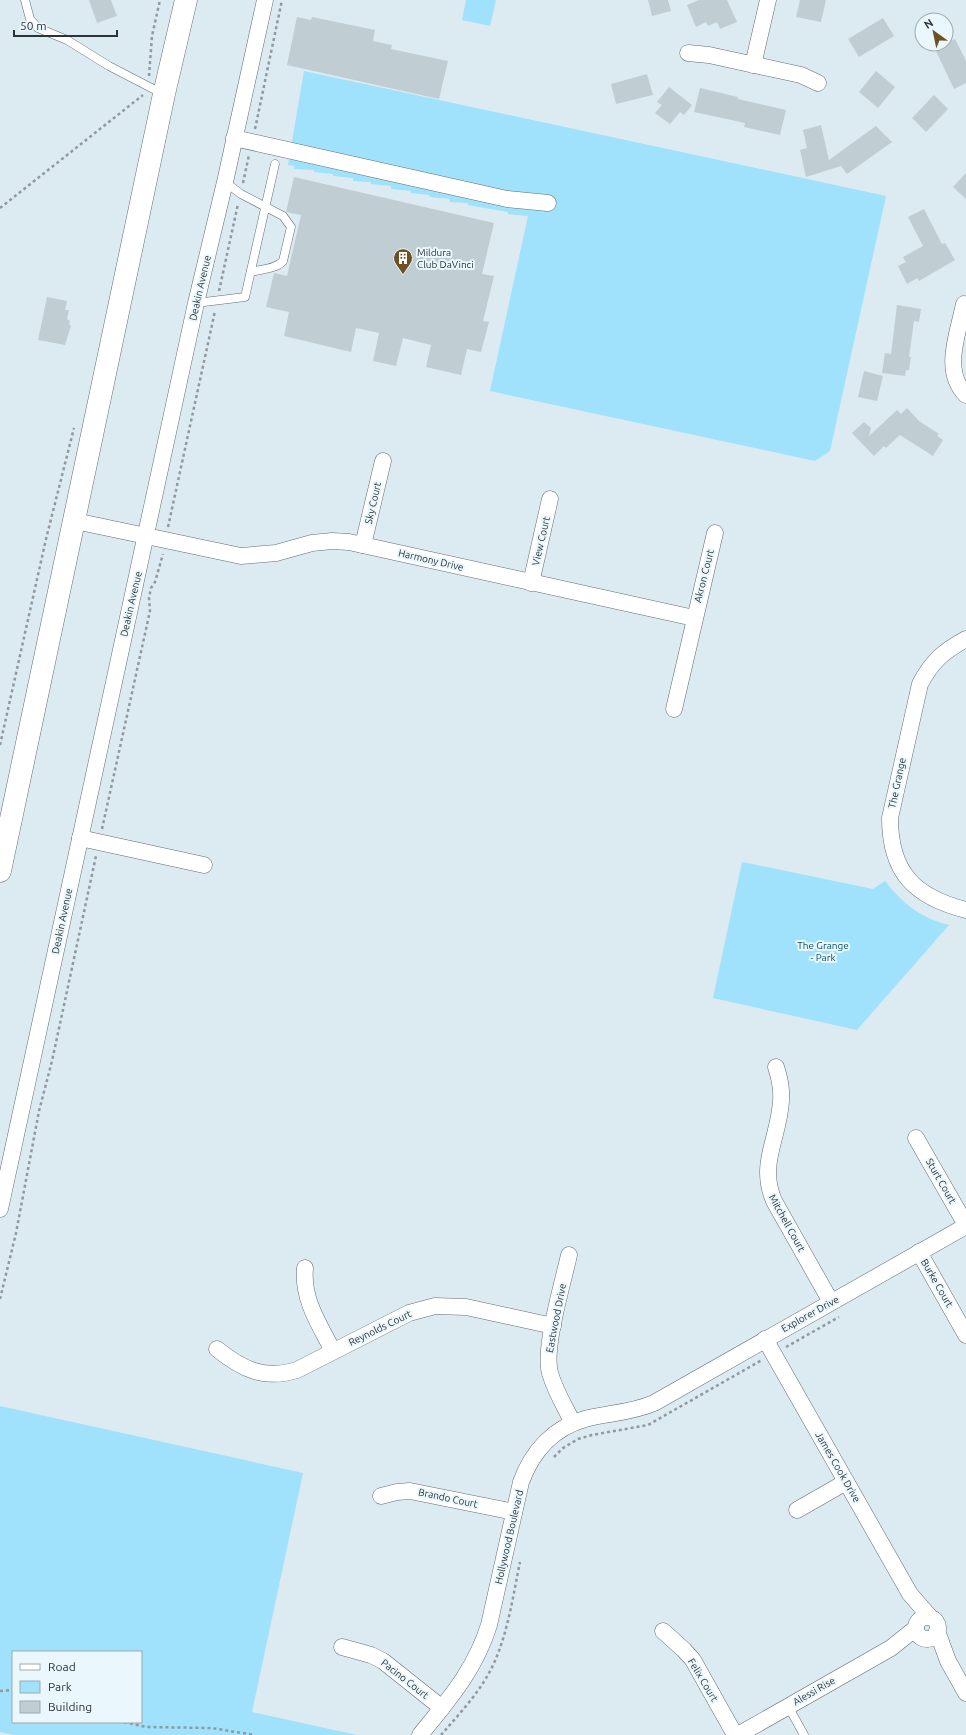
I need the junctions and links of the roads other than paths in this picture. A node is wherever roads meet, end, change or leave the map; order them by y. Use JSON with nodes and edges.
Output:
{"nodes":[{"id":1,"x":25,"y":0,"type":"edge"},
{"id":2,"x":186,"y":0,"type":"edge"},
{"id":3,"x":265,"y":0,"type":"edge"},
{"id":4,"x":768,"y":0,"type":"edge"},
{"id":5,"x":688,"y":53,"type":"dead end"},
{"id":6,"x":753,"y":65,"type":"junction"},
{"id":7,"x":818,"y":83,"type":"dead end"},
{"id":8,"x":152,"y":91,"type":"junction"},
{"id":9,"x":234,"y":138,"type":"junction"},
{"id":10,"x":275,"y":164,"type":"dead end"},
{"id":11,"x":225,"y":182,"type":"junction"},
{"id":12,"x":548,"y":203,"type":"dead end"},
{"id":13,"x":265,"y":206,"type":"junction"},
{"id":14,"x":252,"y":272,"type":"junction"},
{"id":15,"x":196,"y":303,"type":"junction"},
{"id":16,"x":964,"y":304,"type":"dead end"},
{"id":17,"x":966,"y":395,"type":"edge"},
{"id":18,"x":383,"y":460,"type":"dead end"},
{"id":19,"x":550,"y":499,"type":"dead end"},
{"id":20,"x":75,"y":521,"type":"junction"},
{"id":21,"x":715,"y":533,"type":"dead end"},
{"id":22,"x":146,"y":535,"type":"junction"},
{"id":23,"x":363,"y":545,"type":"junction"},
{"id":24,"x":531,"y":583,"type":"junction"},
{"id":25,"x":694,"y":618,"type":"junction"},
{"id":26,"x":966,"y":639,"type":"edge"},
{"id":27,"x":674,"y":709,"type":"dead end"},
{"id":28,"x":80,"y":838,"type":"junction"},
{"id":29,"x":204,"y":865,"type":"dead end"},
{"id":30,"x":0,"y":871,"type":"edge"},
{"id":31,"x":966,"y":910,"type":"edge"},
{"id":32,"x":776,"y":1067,"type":"dead end"},
{"id":33,"x":916,"y":1138,"type":"dead end"},
{"id":34,"x":0,"y":1209,"type":"edge"},
{"id":35,"x":966,"y":1225,"type":"edge"},
{"id":36,"x":919,"y":1252,"type":"junction"},
{"id":37,"x":569,"y":1255,"type":"dead end"},
{"id":38,"x":305,"y":1268,"type":"dead end"},
{"id":39,"x":831,"y":1302,"type":"junction"},
{"id":40,"x":553,"y":1326,"type":"junction"},
{"id":41,"x":966,"y":1335,"type":"edge"},
{"id":42,"x":765,"y":1339,"type":"junction"},
{"id":43,"x":217,"y":1349,"type":"dead end"},
{"id":44,"x":333,"y":1351,"type":"junction"},
{"id":45,"x":654,"y":1403,"type":"joint"},
{"id":46,"x":573,"y":1423,"type":"junction"},
{"id":47,"x":846,"y":1482,"type":"junction"},
{"id":48,"x":381,"y":1496,"type":"dead end"},
{"id":49,"x":797,"y":1510,"type":"dead end"},
{"id":50,"x":514,"y":1512,"type":"junction"},
{"id":51,"x":925,"y":1629,"type":"junction"},
{"id":52,"x":663,"y":1632,"type":"dead end"},
{"id":53,"x":342,"y":1647,"type":"dead end"},
{"id":54,"x":966,"y":1693,"type":"edge"},
{"id":55,"x":788,"y":1706,"type":"junction"},
{"id":56,"x":442,"y":1708,"type":"junction"},
{"id":57,"x":420,"y":1735,"type":"edge"},
{"id":58,"x":737,"y":1735,"type":"edge"},
{"id":59,"x":804,"y":1735,"type":"edge"}],
"edges":[{"from":1,"to":8,"type":"lane"},
{"from":2,"to":8,"type":"highway"},
{"from":3,"to":9,"type":"street","name":"Deakin Avenue"},
{"from":4,"to":6,"type":"street"},
{"from":5,"to":6,"type":"street"},
{"from":6,"to":7,"type":"street"},
{"from":8,"to":20,"type":"highway"},
{"from":9,"to":11,"type":"street","name":"Deakin Avenue"},
{"from":9,"to":12,"type":"street"},
{"from":10,"to":13,"type":"lane"},
{"from":11,"to":13,"type":"lane"},
{"from":11,"to":15,"type":"street","name":"Deakin Avenue"},
{"from":13,"to":14,"type":"lane"},
{"from":13,"to":14,"type":"lane"},
{"from":14,"to":15,"type":"lane"},
{"from":15,"to":22,"type":"street","name":"Deakin Avenue"},
{"from":16,"to":17,"type":"street"},
{"from":18,"to":23,"type":"street","name":"Sky Court"},
{"from":19,"to":24,"type":"street","name":"View Court"},
{"from":20,"to":22,"type":"street","name":"Harmony Drive"},
{"from":20,"to":30,"type":"highway"},
{"from":21,"to":25,"type":"street","name":"Akron Court"},
{"from":22,"to":23,"type":"street","name":"Harmony Drive"},
{"from":22,"to":28,"type":"street","name":"Deakin Avenue"},
{"from":23,"to":24,"type":"street","name":"Harmony Drive"},
{"from":24,"to":25,"type":"street","name":"Harmony Drive"},
{"from":25,"to":27,"type":"street"},
{"from":26,"to":31,"type":"street","name":"The Grange"},
{"from":28,"to":29,"type":"street"},
{"from":28,"to":34,"type":"street","name":"Deakin Avenue"},
{"from":32,"to":39,"type":"street","name":"Mitchell Court"},
{"from":33,"to":35,"type":"street","name":"Sturt Court"},
{"from":35,"to":36,"type":"street","name":"Explorer Drive"},
{"from":36,"to":39,"type":"street","name":"Explorer Drive"},
{"from":36,"to":41,"type":"street","name":"Burke Court"},
{"from":37,"to":40,"type":"street","name":"Eastwood Drive"},
{"from":38,"to":44,"type":"street"},
{"from":39,"to":42,"type":"street","name":"Explorer Drive"},
{"from":40,"to":44,"type":"street","name":"Reynolds Court"},
{"from":40,"to":46,"type":"street","name":"Eastwood Drive"},
{"from":42,"to":45,"type":"street","name":"Explorer Drive"},
{"from":42,"to":47,"type":"street","name":"James Cook Drive"},
{"from":43,"to":44,"type":"street","name":"Reynolds Court"},
{"from":45,"to":46,"type":"street","name":"Hollywood Boulevard"},
{"from":46,"to":50,"type":"street","name":"Hollywood Boulevard"},
{"from":47,"to":49,"type":"street"},
{"from":47,"to":51,"type":"street","name":"James Cook Drive"},
{"from":48,"to":50,"type":"street","name":"Brando Court"},
{"from":50,"to":56,"type":"street","name":"Hollywood Boulevard"},
{"from":51,"to":54,"type":"street","name":"James Cook Drive"},
{"from":51,"to":55,"type":"street","name":"Alessi Rise"},
{"from":52,"to":58,"type":"street","name":"Felix Court"},
{"from":53,"to":56,"type":"street","name":"Pacino Court"},
{"from":55,"to":58,"type":"street","name":"Alessi Rise"},
{"from":55,"to":59,"type":"lane"},
{"from":56,"to":57,"type":"street","name":"Hollywood Boulevard"}]}
